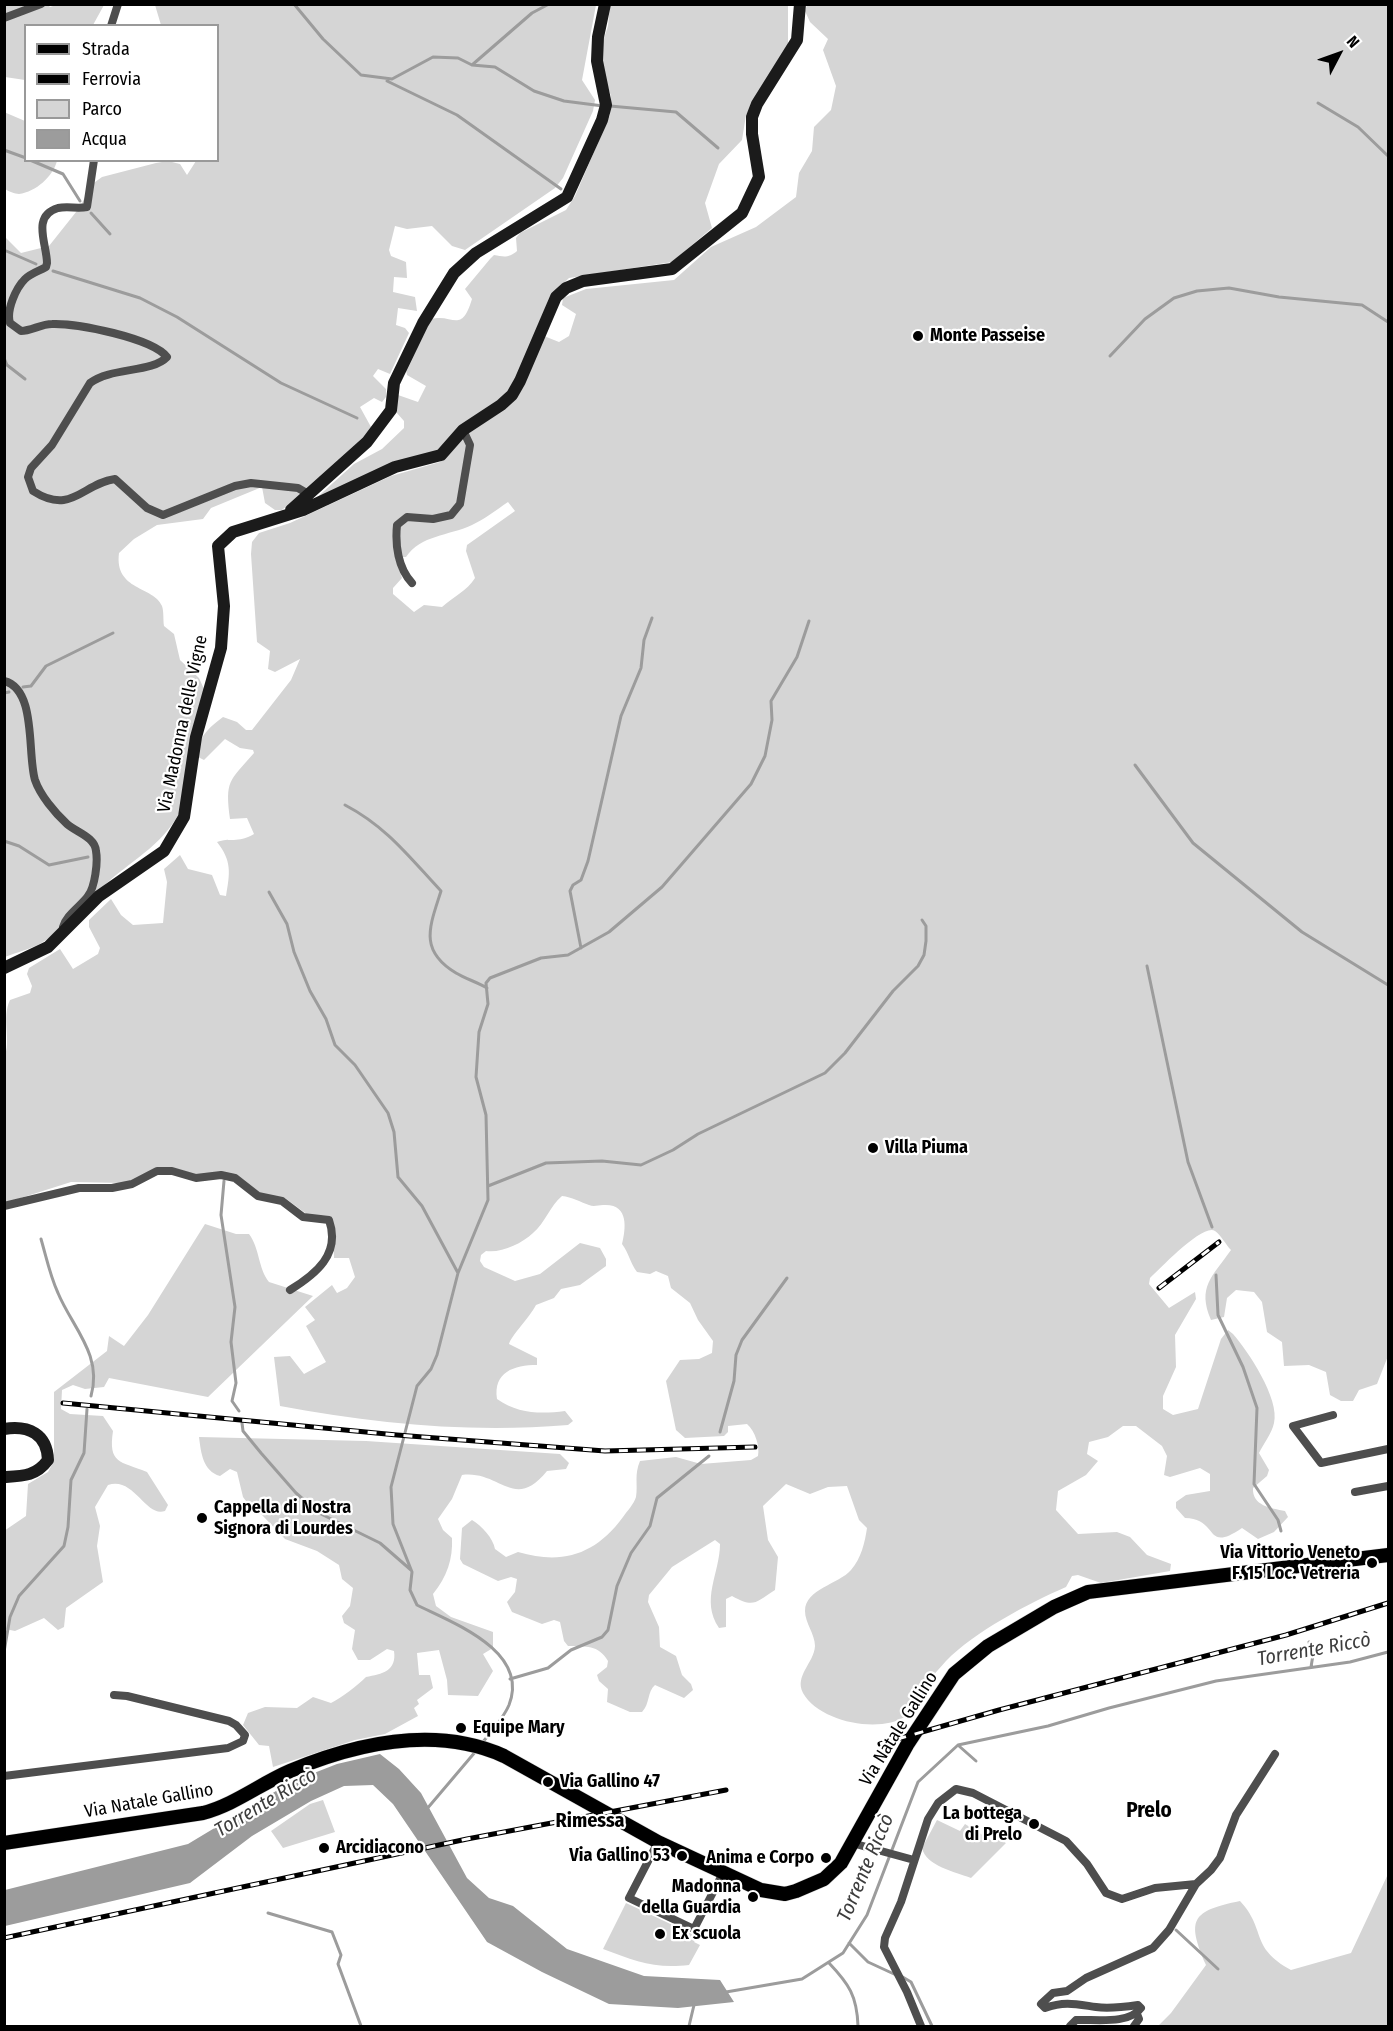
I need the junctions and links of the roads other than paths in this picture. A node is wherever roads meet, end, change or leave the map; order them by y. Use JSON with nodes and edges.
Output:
{"nodes":[{"id":1,"x":40,"y":4,"type":"edge"},
{"id":2,"x":118,"y":4,"type":"edge"},
{"id":3,"x":605,"y":4,"type":"edge"},
{"id":4,"x":800,"y":4,"type":"edge"},
{"id":5,"x":4,"y":18,"type":"edge"},
{"id":6,"x":112,"y":24,"type":"edge"},
{"id":7,"x":94,"y":162,"type":"edge"},
{"id":8,"x":463,"y":429,"type":"junction"},
{"id":9,"x":310,"y":495,"type":"junction"},
{"id":10,"x":283,"y":516,"type":"junction"},
{"id":11,"x":412,"y":583,"type":"dead end"},
{"id":12,"x":4,"y":681,"type":"edge"},
{"id":13,"x":64,"y":931,"type":"junction"},
{"id":14,"x":4,"y":968,"type":"edge"},
{"id":15,"x":4,"y":1206,"type":"edge"},
{"id":16,"x":290,"y":1290,"type":"dead end"},
{"id":17,"x":1333,"y":1415,"type":"dead end"},
{"id":18,"x":4,"y":1429,"type":"edge"},
{"id":19,"x":1389,"y":1449,"type":"edge"},
{"id":20,"x":4,"y":1477,"type":"edge"},
{"id":21,"x":1389,"y":1486,"type":"edge"},
{"id":22,"x":1355,"y":1492,"type":"dead end"},
{"id":23,"x":1389,"y":1555,"type":"edge"},
{"id":24,"x":114,"y":1695,"type":"dead end"},
{"id":25,"x":1275,"y":1754,"type":"dead end"},
{"id":26,"x":4,"y":1776,"type":"edge"},
{"id":27,"x":657,"y":1842,"type":"junction"},
{"id":28,"x":4,"y":1843,"type":"edge"},
{"id":29,"x":852,"y":1843,"type":"junction"},
{"id":30,"x":911,"y":1859,"type":"junction"},
{"id":31,"x":724,"y":1871,"type":"junction"},
{"id":32,"x":1196,"y":1884,"type":"junction"},
{"id":33,"x":1137,"y":2014,"type":"junction"},
{"id":34,"x":921,"y":2026,"type":"edge"},
{"id":35,"x":1070,"y":2026,"type":"edge"},
{"id":36,"x":1134,"y":2026,"type":"edge"}],
"edges":[{"from":1,"to":5,"type":"street"},
{"from":2,"to":6,"type":"street"},
{"from":3,"to":9,"type":"street","name":"Via Madonna delle Vigne"},
{"from":4,"to":8,"type":"street","name":"Via Madonna delle Vigne"},
{"from":7,"to":9,"type":"street"},
{"from":8,"to":10,"type":"street","name":"Via Madonna delle Vigne"},
{"from":8,"to":11,"type":"street"},
{"from":9,"to":10,"type":"street","name":"Via Madonna delle Vigne"},
{"from":10,"to":13,"type":"street","name":"Via Madonna delle Vigne"},
{"from":12,"to":13,"type":"street","name":"Via Madonna delle Vigne"},
{"from":13,"to":14,"type":"street","name":"Via Madonna delle Vigne"},
{"from":15,"to":16,"type":"street"},
{"from":17,"to":19,"type":"street"},
{"from":18,"to":20,"type":"street"},
{"from":21,"to":22,"type":"street"},
{"from":23,"to":29,"type":"main road","name":"Via Natale Gallino"},
{"from":24,"to":26,"type":"street"},
{"from":25,"to":32,"type":"street"},
{"from":27,"to":28,"type":"main road","name":"Via Natale Gallino"},
{"from":27,"to":31,"type":"main road","name":"Via Natale Gallino"},
{"from":27,"to":31,"type":"street"},
{"from":29,"to":30,"type":"street"},
{"from":29,"to":31,"type":"main road","name":"Via Natale Gallino"},
{"from":30,"to":32,"type":"street"},
{"from":30,"to":34,"type":"street"},
{"from":32,"to":33,"type":"street"},
{"from":33,"to":35,"type":"street"},
{"from":33,"to":36,"type":"street"}]}
